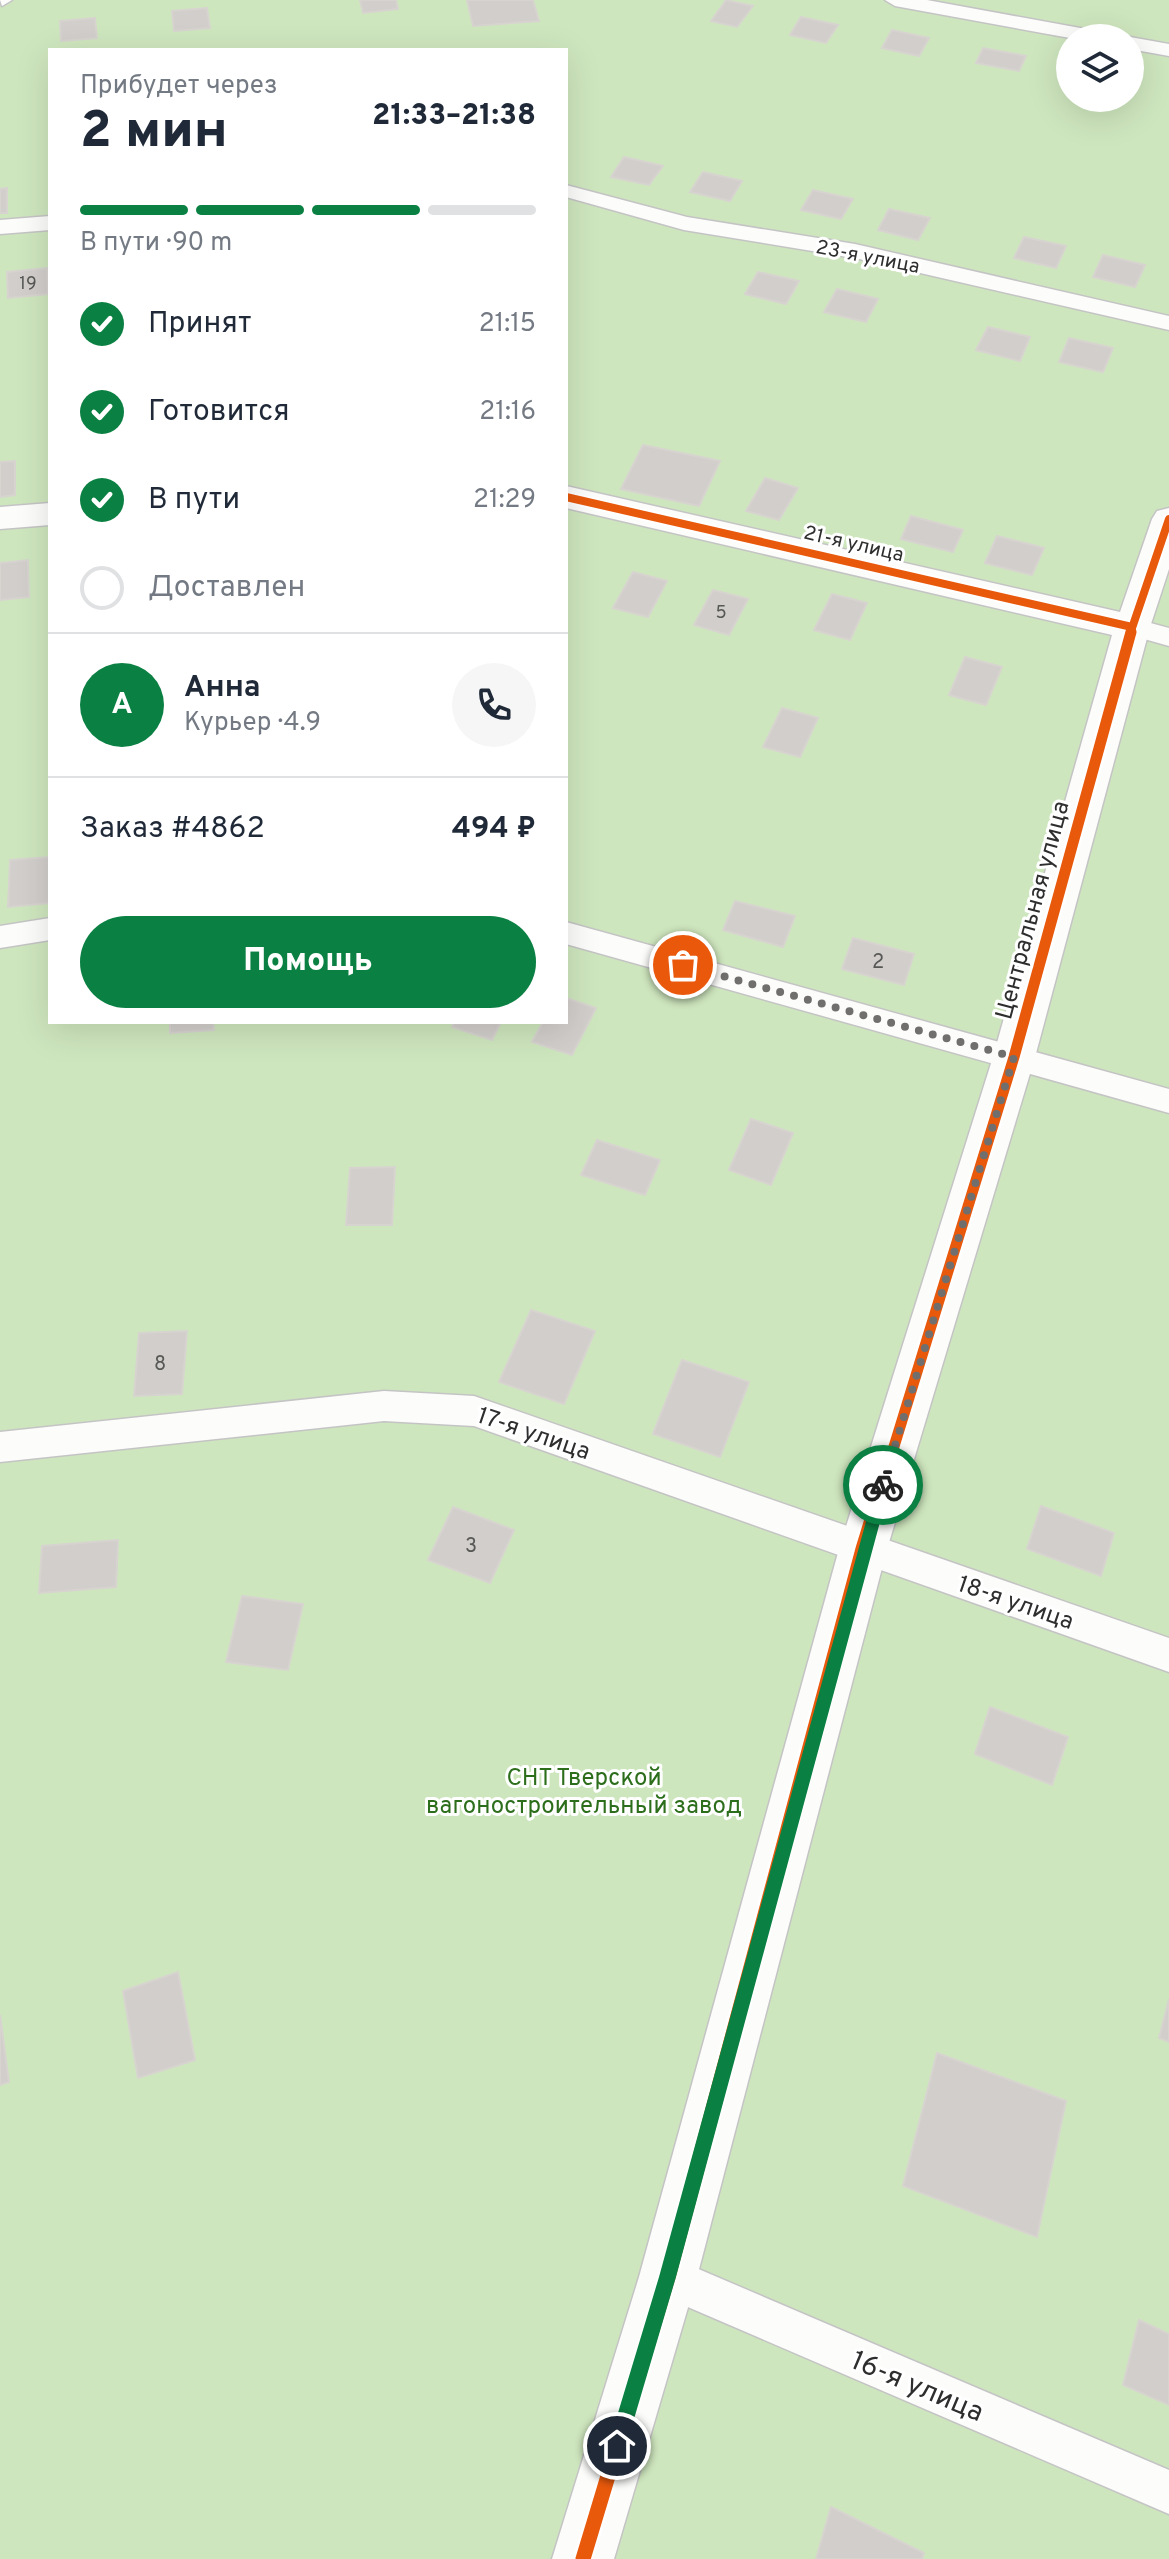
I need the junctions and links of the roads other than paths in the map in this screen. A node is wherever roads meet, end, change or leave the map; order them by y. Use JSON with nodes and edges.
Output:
{"nodes":[{"id":1,"x":895,"y":0,"type":"edge"},
{"id":2,"x":1056,"y":30,"type":"edge"},
{"id":3,"x":1144,"y":46,"type":"edge"},
{"id":4,"x":1169,"y":50,"type":"edge"},
{"id":5,"x":568,"y":192,"type":"edge"},
{"id":6,"x":48,"y":223,"type":"edge"},
{"id":7,"x":0,"y":227,"type":"edge"},
{"id":8,"x":1169,"y":323,"type":"edge"},
{"id":9,"x":568,"y":497,"type":"edge"},
{"id":10,"x":48,"y":514,"type":"edge"},
{"id":11,"x":0,"y":518,"type":"edge"},
{"id":12,"x":1169,"y":519,"type":"edge"},
{"id":13,"x":1151,"y":632,"type":"edge"},
{"id":14,"x":48,"y":929,"type":"edge"},
{"id":15,"x":568,"y":934,"type":"edge"},
{"id":16,"x":0,"y":937,"type":"edge"},
{"id":17,"x":1014,"y":1057,"type":"junction"},
{"id":18,"x":1169,"y":1101,"type":"edge"},
{"id":19,"x":0,"y":1447,"type":"edge"},
{"id":20,"x":863,"y":1549,"type":"junction"},
{"id":21,"x":1169,"y":1655,"type":"edge"},
{"id":22,"x":668,"y":2277,"type":"junction"},
{"id":23,"x":1169,"y":2492,"type":"edge"},
{"id":24,"x":583,"y":2559,"type":"edge"}],
"edges":[{"from":1,"to":2,"type":"lane"},
{"from":3,"to":4,"type":"lane"},
{"from":5,"to":8,"type":"lane","name":"23-я улица"},
{"from":6,"to":7,"type":"lane"},
{"from":9,"to":13,"type":"street","name":"21-я улица"},
{"from":10,"to":11,"type":"street"},
{"from":12,"to":13,"type":"street","name":"Центральная улица"},
{"from":13,"to":17,"type":"street","name":"Центральная улица"},
{"from":14,"to":16,"type":"lane"},
{"from":15,"to":17,"type":"lane"},
{"from":17,"to":18,"type":"lane"},
{"from":17,"to":20,"type":"street","name":"Центральная улица"},
{"from":19,"to":20,"type":"lane","name":"17-я улица"},
{"from":20,"to":21,"type":"lane","name":"18-я улица"},
{"from":20,"to":22,"type":"street","name":"Центральная улица"},
{"from":22,"to":23,"type":"lane","name":"16-я улица"},
{"from":22,"to":24,"type":"street","name":"Центральная улица"}]}
